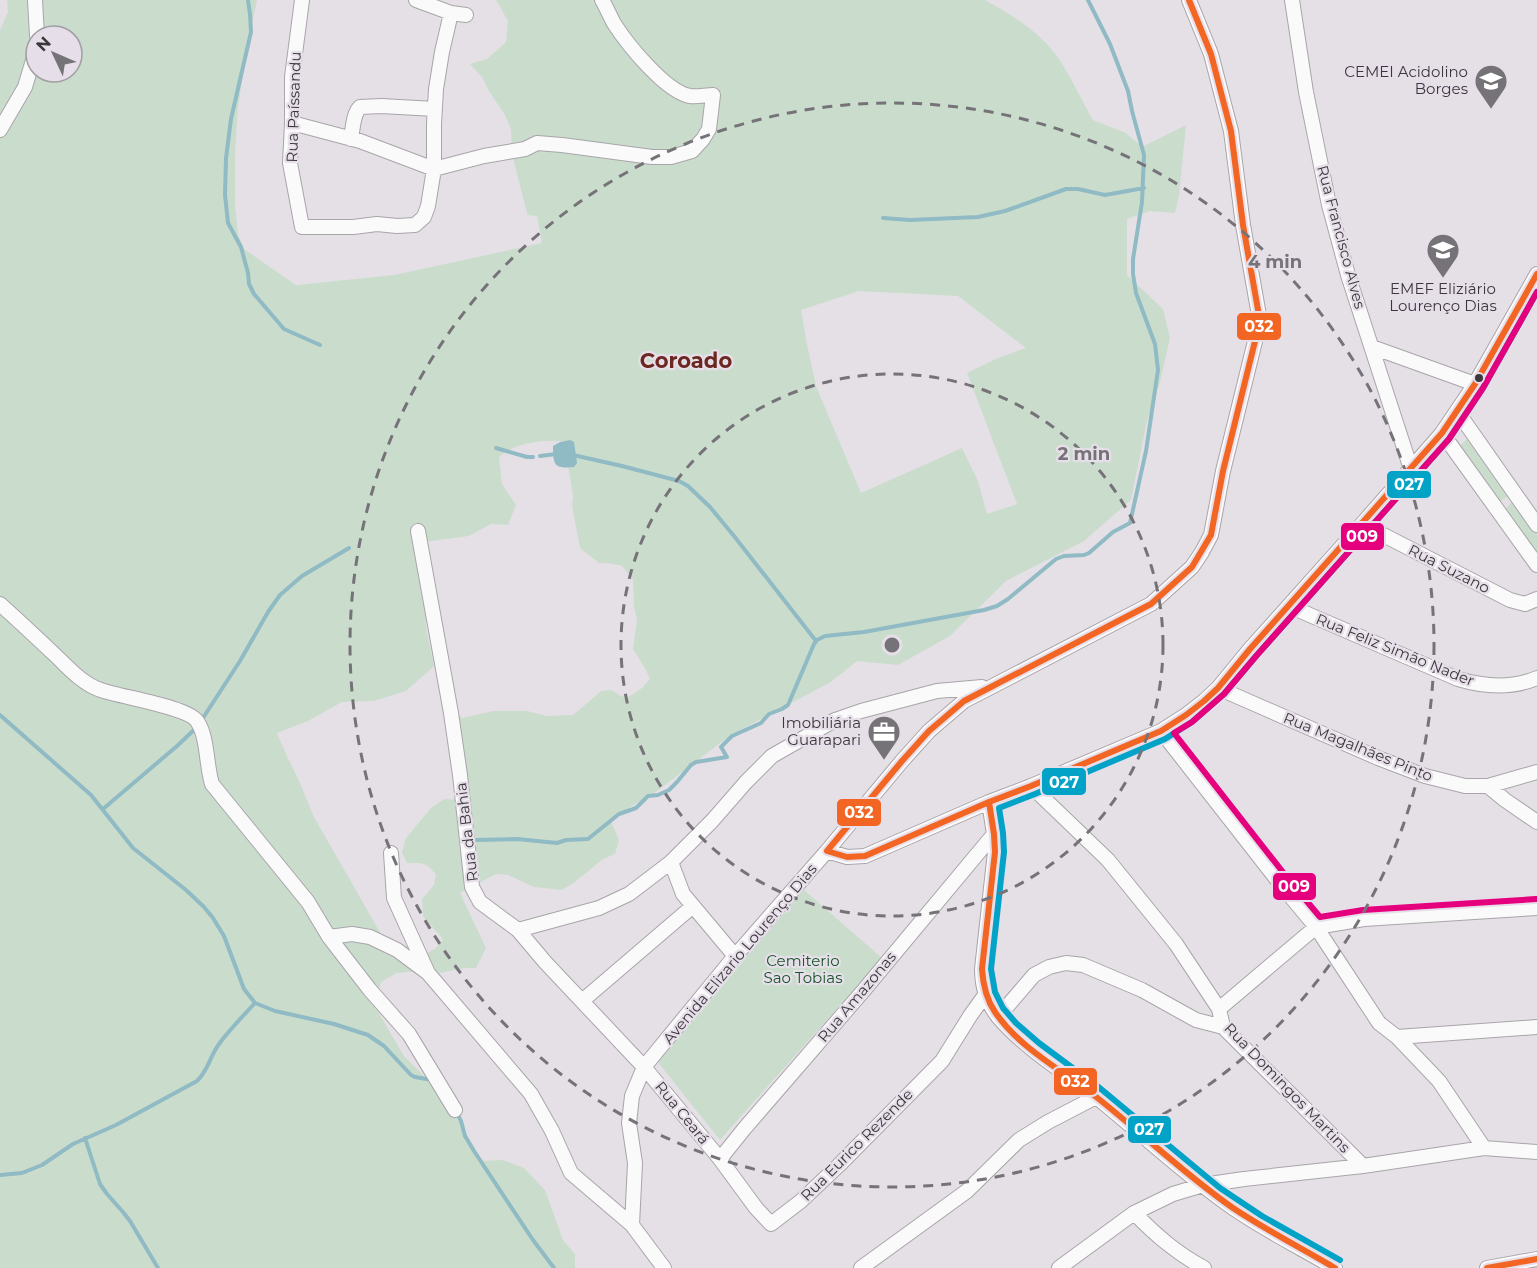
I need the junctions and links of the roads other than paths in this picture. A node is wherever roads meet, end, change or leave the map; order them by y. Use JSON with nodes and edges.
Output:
{"nodes":[{"id":1,"x":35,"y":0,"type":"edge"},
{"id":2,"x":302,"y":0,"type":"edge"},
{"id":3,"x":416,"y":0,"type":"edge"},
{"id":4,"x":602,"y":0,"type":"edge"},
{"id":5,"x":1189,"y":0,"type":"edge"},
{"id":6,"x":1292,"y":0,"type":"edge"},
{"id":7,"x":451,"y":13,"type":"junction"},
{"id":8,"x":466,"y":15,"type":"dead end"},
{"id":9,"x":36,"y":24,"type":"edge"},
{"id":10,"x":26,"y":84,"type":"edge"},
{"id":11,"x":435,"y":109,"type":"junction"},
{"id":12,"x":292,"y":123,"type":"junction"},
{"id":13,"x":0,"y":130,"type":"edge"},
{"id":14,"x":351,"y":139,"type":"junction"},
{"id":15,"x":434,"y":170,"type":"junction"},
{"id":16,"x":1536,"y":277,"type":"edge"},
{"id":17,"x":1372,"y":347,"type":"junction"},
{"id":18,"x":1476,"y":384,"type":"junction"},
{"id":19,"x":1457,"y":411,"type":"junction"},
{"id":20,"x":1442,"y":433,"type":"junction"},
{"id":21,"x":1411,"y":469,"type":"junction"},
{"id":22,"x":1516,"y":496,"type":"junction"},
{"id":23,"x":1498,"y":510,"type":"junction"},
{"id":24,"x":1362,"y":524,"type":"junction"},
{"id":25,"x":1537,"y":525,"type":"edge"},
{"id":26,"x":418,"y":531,"type":"dead end"},
{"id":27,"x":1537,"y":565,"type":"edge"},
{"id":28,"x":1537,"y":599,"type":"edge"},
{"id":29,"x":0,"y":604,"type":"edge"},
{"id":30,"x":1289,"y":606,"type":"junction"},
{"id":31,"x":1537,"y":678,"type":"edge"},
{"id":32,"x":990,"y":686,"type":"junction"},
{"id":33,"x":1218,"y":688,"type":"junction"},
{"id":34,"x":1161,"y":731,"type":"junction"},
{"id":35,"x":1537,"y":772,"type":"edge"},
{"id":36,"x":1031,"y":786,"type":"junction"},
{"id":37,"x":1488,"y":786,"type":"junction"},
{"id":38,"x":989,"y":802,"type":"junction"},
{"id":39,"x":1537,"y":822,"type":"edge"},
{"id":40,"x":994,"y":834,"type":"junction"},
{"id":41,"x":827,"y":851,"type":"junction"},
{"id":42,"x":391,"y":854,"type":"dead end"},
{"id":43,"x":671,"y":862,"type":"junction"},
{"id":44,"x":693,"y":906,"type":"junction"},
{"id":45,"x":1537,"y":908,"type":"edge"},
{"id":46,"x":1316,"y":927,"type":"junction"},
{"id":47,"x":518,"y":930,"type":"junction"},
{"id":48,"x":329,"y":937,"type":"junction"},
{"id":49,"x":735,"y":956,"type":"junction"},
{"id":50,"x":428,"y":973,"type":"junction"},
{"id":51,"x":985,"y":995,"type":"junction"},
{"id":52,"x":582,"y":1001,"type":"junction"},
{"id":53,"x":1219,"y":1009,"type":"junction"},
{"id":54,"x":998,"y":1017,"type":"junction"},
{"id":55,"x":1223,"y":1027,"type":"junction"},
{"id":56,"x":1537,"y":1027,"type":"edge"},
{"id":57,"x":1397,"y":1037,"type":"junction"},
{"id":58,"x":644,"y":1067,"type":"junction"},
{"id":59,"x":1096,"y":1097,"type":"junction"},
{"id":60,"x":455,"y":1110,"type":"dead end"},
{"id":61,"x":1484,"y":1148,"type":"junction"},
{"id":62,"x":1537,"y":1152,"type":"edge"},
{"id":63,"x":720,"y":1159,"type":"junction"},
{"id":64,"x":1364,"y":1166,"type":"junction"},
{"id":65,"x":1203,"y":1185,"type":"junction"},
{"id":66,"x":1134,"y":1213,"type":"junction"},
{"id":67,"x":632,"y":1225,"type":"junction"},
{"id":68,"x":1537,"y":1259,"type":"edge"},
{"id":69,"x":1181,"y":1262,"type":"edge"},
{"id":70,"x":664,"y":1268,"type":"edge"},
{"id":71,"x":861,"y":1268,"type":"edge"},
{"id":72,"x":1059,"y":1268,"type":"edge"},
{"id":73,"x":1204,"y":1268,"type":"edge"},
{"id":74,"x":1335,"y":1268,"type":"edge"},
{"id":75,"x":1487,"y":1268,"type":"edge"}],
"edges":[{"from":1,"to":9,"type":"street"},
{"from":2,"to":12,"type":"street","name":"Rua Paíssandu"},
{"from":3,"to":7,"type":"street"},
{"from":4,"to":15,"type":"street"},
{"from":5,"to":32,"type":"street","name":"Avenida Elizario Lourenço Dias"},
{"from":6,"to":17,"type":"street","name":"Rua Francisco Alves"},
{"from":7,"to":8,"type":"street"},
{"from":7,"to":11,"type":"street"},
{"from":10,"to":13,"type":"street"},
{"from":11,"to":14,"type":"street"},
{"from":11,"to":15,"type":"street"},
{"from":12,"to":14,"type":"street"},
{"from":12,"to":15,"type":"street","name":"Rua Paíssandu"},
{"from":14,"to":15,"type":"street"},
{"from":16,"to":18,"type":"street"},
{"from":17,"to":18,"type":"street"},
{"from":17,"to":21,"type":"street","name":"Rua Francisco Alves"},
{"from":18,"to":19,"type":"street"},
{"from":19,"to":20,"type":"street"},
{"from":19,"to":22,"type":"street"},
{"from":20,"to":21,"type":"street"},
{"from":20,"to":23,"type":"street"},
{"from":21,"to":24,"type":"street"},
{"from":22,"to":23,"type":"street"},
{"from":22,"to":25,"type":"street"},
{"from":23,"to":27,"type":"street"},
{"from":24,"to":28,"type":"street","name":"Rua Suzano"},
{"from":24,"to":30,"type":"street"},
{"from":26,"to":47,"type":"street","name":"Rua da Bahia"},
{"from":29,"to":48,"type":"street"},
{"from":30,"to":31,"type":"street","name":"Rua Feliz Simão Nader"},
{"from":30,"to":33,"type":"street"},
{"from":32,"to":41,"type":"street","name":"Avenida Elizario Lourenço Dias"},
{"from":32,"to":43,"type":"street"},
{"from":33,"to":34,"type":"street"},
{"from":33,"to":37,"type":"street","name":"Rua Magalhães Pinto"},
{"from":34,"to":36,"type":"street"},
{"from":34,"to":46,"type":"street"},
{"from":35,"to":37,"type":"street","name":"Rua Magalhães Pinto"},
{"from":36,"to":38,"type":"street"},
{"from":36,"to":53,"type":"street","name":"Rua Domingos Martins"},
{"from":37,"to":39,"type":"street"},
{"from":38,"to":40,"type":"street"},
{"from":38,"to":41,"type":"street"},
{"from":40,"to":51,"type":"street"},
{"from":40,"to":63,"type":"street","name":"Rua Amazonas"},
{"from":41,"to":49,"type":"street","name":"Avenida Elizario Lourenço Dias"},
{"from":42,"to":50,"type":"street"},
{"from":43,"to":44,"type":"street"},
{"from":43,"to":47,"type":"street"},
{"from":44,"to":49,"type":"street"},
{"from":44,"to":52,"type":"street"},
{"from":45,"to":46,"type":"street"},
{"from":46,"to":53,"type":"street"},
{"from":46,"to":57,"type":"street"},
{"from":47,"to":52,"type":"street","name":"Rua da Bahia"},
{"from":48,"to":50,"type":"street"},
{"from":48,"to":60,"type":"street"},
{"from":49,"to":58,"type":"street","name":"Avenida Elizario Lourenço Dias"},
{"from":50,"to":67,"type":"street"},
{"from":51,"to":54,"type":"street"},
{"from":51,"to":63,"type":"street","name":"Rua Eurico Rezende"},
{"from":52,"to":58,"type":"street","name":"Rua da Bahia"},
{"from":53,"to":55,"type":"street","name":"Rua Domingos Martins"},
{"from":54,"to":55,"type":"street"},
{"from":54,"to":59,"type":"street"},
{"from":55,"to":64,"type":"street","name":"Rua Domingos Martins"},
{"from":56,"to":57,"type":"street"},
{"from":57,"to":61,"type":"street"},
{"from":58,"to":63,"type":"street","name":"Rua Ceará"},
{"from":58,"to":67,"type":"street","name":"Avenida Elizario Lourenço Dias"},
{"from":59,"to":65,"type":"street"},
{"from":59,"to":71,"type":"street"},
{"from":61,"to":62,"type":"street"},
{"from":61,"to":64,"type":"street"},
{"from":64,"to":65,"type":"street"},
{"from":65,"to":66,"type":"street"},
{"from":65,"to":74,"type":"street"},
{"from":66,"to":69,"type":"street"},
{"from":66,"to":72,"type":"street"},
{"from":67,"to":70,"type":"street"},
{"from":68,"to":75,"type":"street"},
{"from":69,"to":73,"type":"street"}]}
